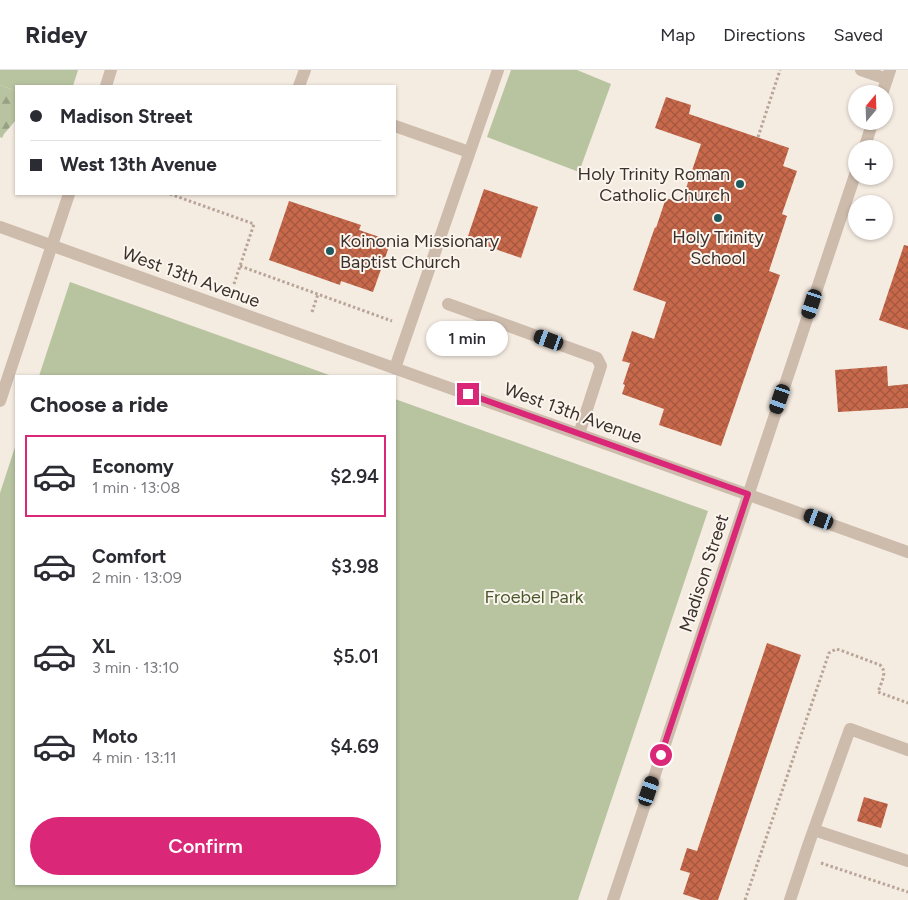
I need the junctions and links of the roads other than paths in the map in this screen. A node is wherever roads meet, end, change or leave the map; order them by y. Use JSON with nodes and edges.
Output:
{"nodes":[{"id":1,"x":111,"y":70,"type":"edge"},
{"id":2,"x":305,"y":70,"type":"edge"},
{"id":3,"x":498,"y":70,"type":"edge"},
{"id":4,"x":861,"y":70,"type":"edge"},
{"id":5,"x":889,"y":75,"type":"edge"},
{"id":6,"x":106,"y":85,"type":"edge"},
{"id":7,"x":299,"y":85,"type":"edge"},
{"id":8,"x":396,"y":126,"type":"edge"},
{"id":9,"x":469,"y":152,"type":"junction"},
{"id":10,"x":852,"y":185,"type":"edge"},
{"id":11,"x":70,"y":195,"type":"edge"},
{"id":12,"x":0,"y":227,"type":"edge"},
{"id":13,"x":52,"y":246,"type":"junction"},
{"id":14,"x":448,"y":304,"type":"dead end"},
{"id":15,"x":395,"y":368,"type":"junction"},
{"id":16,"x":0,"y":401,"type":"edge"},
{"id":17,"x":579,"y":434,"type":"junction"},
{"id":18,"x":748,"y":494,"type":"junction"},
{"id":19,"x":908,"y":552,"type":"edge"},
{"id":20,"x":908,"y":750,"type":"edge"},
{"id":21,"x":814,"y":830,"type":"junction"},
{"id":22,"x":908,"y":861,"type":"edge"},
{"id":23,"x":613,"y":900,"type":"edge"},
{"id":24,"x":790,"y":900,"type":"edge"}],
"edges":[{"from":1,"to":6,"type":"street"},
{"from":2,"to":7,"type":"street"},
{"from":3,"to":9,"type":"street"},
{"from":4,"to":5,"type":"street"},
{"from":8,"to":9,"type":"street"},
{"from":9,"to":15,"type":"street"},
{"from":10,"to":18,"type":"street","name":"Madison Street"},
{"from":11,"to":13,"type":"street"},
{"from":12,"to":13,"type":"street","name":"West 13th Avenue"},
{"from":13,"to":15,"type":"street","name":"West 13th Avenue"},
{"from":13,"to":16,"type":"street"},
{"from":14,"to":17,"type":"street"},
{"from":15,"to":17,"type":"street","name":"West 13th Avenue"},
{"from":17,"to":18,"type":"street","name":"West 13th Avenue"},
{"from":18,"to":19,"type":"street","name":"West 13th Avenue"},
{"from":18,"to":23,"type":"street","name":"Madison Street"},
{"from":20,"to":21,"type":"street"},
{"from":21,"to":22,"type":"street"},
{"from":21,"to":24,"type":"street"}]}
